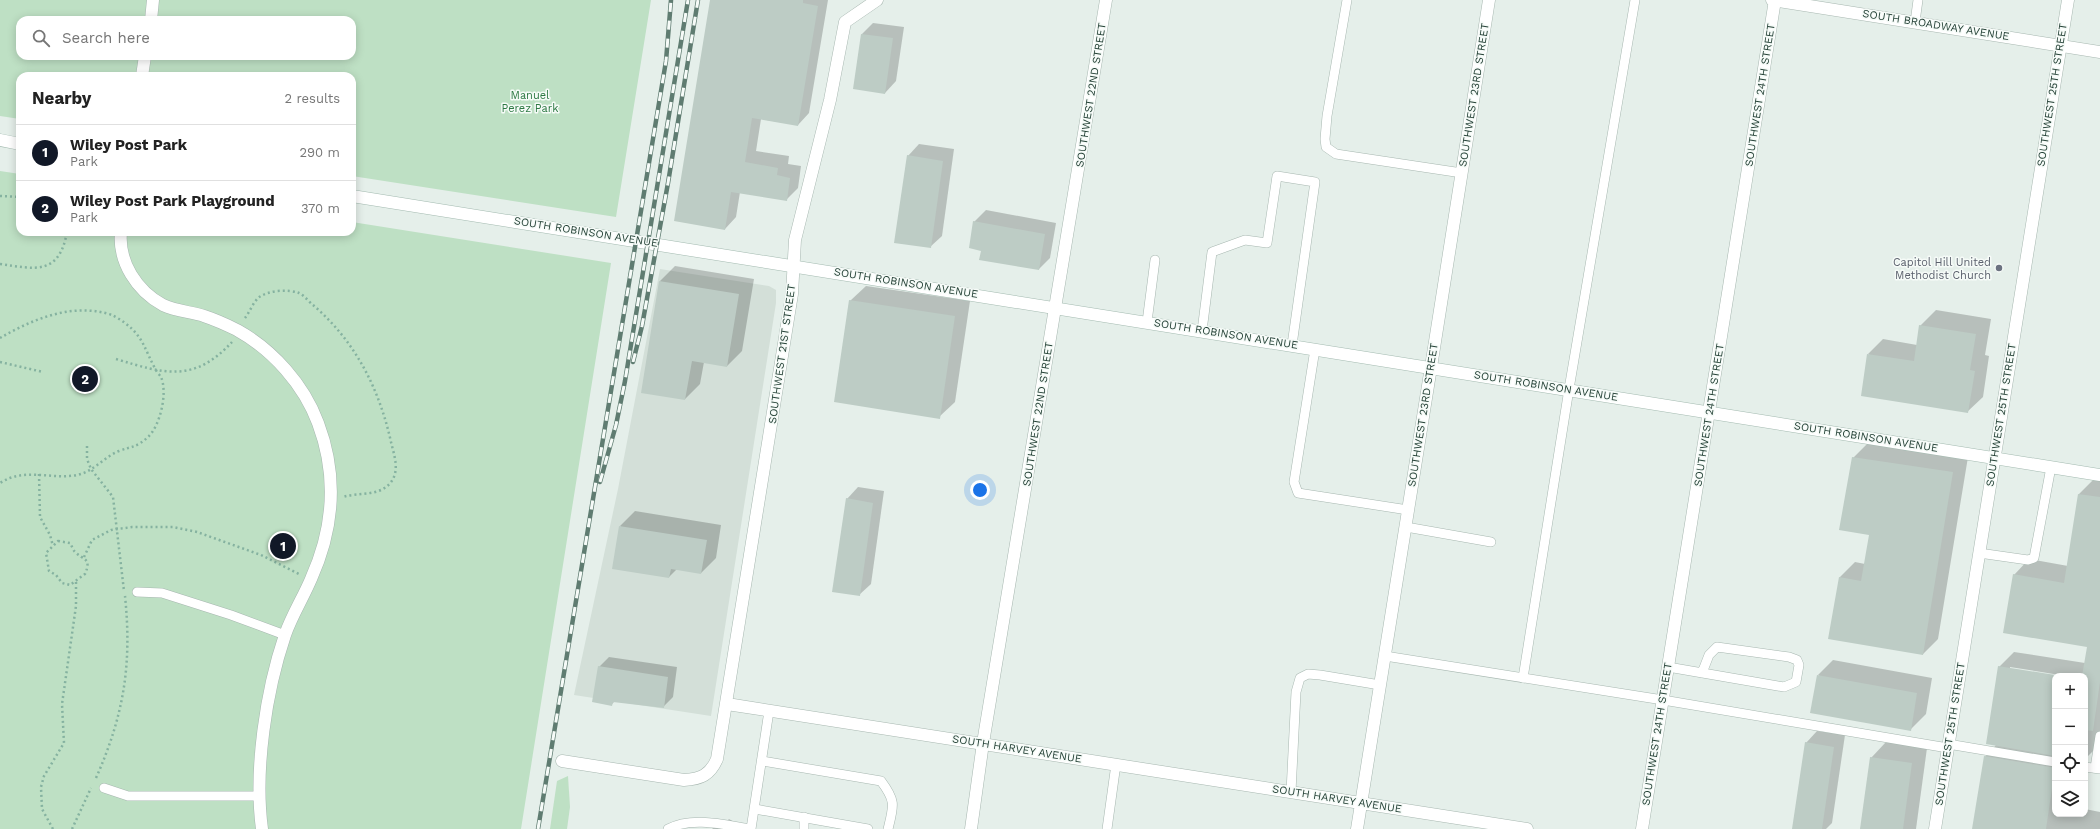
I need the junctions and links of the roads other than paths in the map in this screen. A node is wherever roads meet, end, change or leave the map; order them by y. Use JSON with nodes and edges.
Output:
{"nodes":[{"id":1,"x":153,"y":0,"type":"edge"},
{"id":2,"x":878,"y":0,"type":"edge"},
{"id":3,"x":1106,"y":0,"type":"edge"},
{"id":4,"x":1347,"y":0,"type":"edge"},
{"id":5,"x":1489,"y":0,"type":"edge"},
{"id":6,"x":1635,"y":0,"type":"edge"},
{"id":7,"x":1774,"y":0,"type":"edge"},
{"id":8,"x":1918,"y":0,"type":"edge"},
{"id":9,"x":2068,"y":0,"type":"edge"},
{"id":10,"x":151,"y":16,"type":"edge"},
{"id":11,"x":1915,"y":22,"type":"junction"},
{"id":12,"x":2060,"y":45,"type":"junction"},
{"id":13,"x":2100,"y":52,"type":"edge"},
{"id":14,"x":144,"y":60,"type":"edge"},
{"id":15,"x":143,"y":72,"type":"edge"},
{"id":16,"x":0,"y":140,"type":"edge"},
{"id":17,"x":16,"y":143,"type":"edge"},
{"id":18,"x":1462,"y":173,"type":"junction"},
{"id":19,"x":356,"y":197,"type":"edge"},
{"id":20,"x":121,"y":236,"type":"edge"},
{"id":21,"x":1155,"y":260,"type":"dead end"},
{"id":22,"x":794,"y":265,"type":"junction"},
{"id":23,"x":1056,"y":307,"type":"junction"},
{"id":24,"x":1147,"y":322,"type":"junction"},
{"id":25,"x":1202,"y":331,"type":"junction"},
{"id":26,"x":1292,"y":345,"type":"junction"},
{"id":27,"x":1315,"y":349,"type":"junction"},
{"id":28,"x":1431,"y":367,"type":"junction"},
{"id":29,"x":1569,"y":389,"type":"junction"},
{"id":30,"x":1710,"y":412,"type":"junction"},
{"id":31,"x":1994,"y":458,"type":"junction"},
{"id":32,"x":2051,"y":467,"type":"junction"},
{"id":33,"x":2100,"y":475,"type":"edge"},
{"id":34,"x":1408,"y":510,"type":"junction"},
{"id":35,"x":1406,"y":527,"type":"junction"},
{"id":36,"x":1492,"y":542,"type":"dead end"},
{"id":37,"x":1979,"y":553,"type":"junction"},
{"id":38,"x":137,"y":592,"type":"dead end"},
{"id":39,"x":285,"y":635,"type":"junction"},
{"id":40,"x":1385,"y":656,"type":"junction"},
{"id":41,"x":1668,"y":667,"type":"junction"},
{"id":42,"x":1702,"y":673,"type":"junction"},
{"id":43,"x":1524,"y":678,"type":"junction"},
{"id":44,"x":1380,"y":685,"type":"junction"},
{"id":45,"x":1663,"y":700,"type":"junction"},
{"id":46,"x":727,"y":704,"type":"junction"},
{"id":47,"x":769,"y":711,"type":"junction"},
{"id":48,"x":2100,"y":736,"type":"edge"},
{"id":49,"x":983,"y":743,"type":"junction"},
{"id":50,"x":1948,"y":746,"type":"junction"},
{"id":51,"x":562,"y":761,"type":"dead end"},
{"id":52,"x":762,"y":761,"type":"junction"},
{"id":53,"x":2052,"y":762,"type":"edge"},
{"id":54,"x":1116,"y":764,"type":"junction"},
{"id":55,"x":2097,"y":769,"type":"edge"},
{"id":56,"x":104,"y":788,"type":"dead end"},
{"id":57,"x":1291,"y":792,"type":"junction"},
{"id":58,"x":260,"y":796,"type":"junction"},
{"id":59,"x":1361,"y":803,"type":"junction"},
{"id":60,"x":755,"y":809,"type":"junction"},
{"id":61,"x":804,"y":817,"type":"junction"},
{"id":62,"x":262,"y":829,"type":"edge"},
{"id":63,"x":668,"y":829,"type":"edge"},
{"id":64,"x":751,"y":829,"type":"edge"},
{"id":65,"x":804,"y":829,"type":"edge"},
{"id":66,"x":868,"y":829,"type":"edge"},
{"id":67,"x":888,"y":829,"type":"edge"},
{"id":68,"x":971,"y":829,"type":"edge"},
{"id":69,"x":1107,"y":829,"type":"edge"},
{"id":70,"x":1357,"y":829,"type":"edge"},
{"id":71,"x":1527,"y":829,"type":"edge"},
{"id":72,"x":1642,"y":829,"type":"edge"},
{"id":73,"x":1935,"y":829,"type":"edge"}],
"edges":[{"from":1,"to":10,"type":"street"},
{"from":2,"to":22,"type":"street","name":"SOUTHWEST 21ST STREET"},
{"from":3,"to":23,"type":"street","name":"SOUTHWEST 22ND STREET"},
{"from":4,"to":18,"type":"lane"},
{"from":5,"to":18,"type":"street","name":"SOUTHWEST 23RD STREET"},
{"from":6,"to":29,"type":"lane"},
{"from":7,"to":11,"type":"street","name":"SOUTH BROADWAY AVENUE"},
{"from":7,"to":30,"type":"street","name":"SOUTHWEST 24TH STREET"},
{"from":8,"to":11,"type":"lane"},
{"from":9,"to":12,"type":"street","name":"SOUTHWEST 25TH STREET"},
{"from":11,"to":12,"type":"street","name":"SOUTH BROADWAY AVENUE"},
{"from":12,"to":13,"type":"street","name":"SOUTH BROADWAY AVENUE"},
{"from":12,"to":31,"type":"street","name":"SOUTHWEST 25TH STREET"},
{"from":14,"to":15,"type":"street"},
{"from":16,"to":17,"type":"street"},
{"from":18,"to":28,"type":"street","name":"SOUTHWEST 23RD STREET"},
{"from":19,"to":22,"type":"street","name":"SOUTH ROBINSON AVENUE"},
{"from":20,"to":39,"type":"street"},
{"from":21,"to":24,"type":"lane"},
{"from":22,"to":23,"type":"street","name":"SOUTH ROBINSON AVENUE"},
{"from":22,"to":46,"type":"street","name":"SOUTHWEST 21ST STREET"},
{"from":23,"to":24,"type":"street","name":"SOUTH ROBINSON AVENUE"},
{"from":23,"to":49,"type":"street","name":"SOUTHWEST 22ND STREET"},
{"from":24,"to":25,"type":"street","name":"SOUTH ROBINSON AVENUE"},
{"from":25,"to":26,"type":"street","name":"SOUTH ROBINSON AVENUE"},
{"from":25,"to":26,"type":"lane"},
{"from":26,"to":27,"type":"street","name":"SOUTH ROBINSON AVENUE"},
{"from":27,"to":28,"type":"street","name":"SOUTH ROBINSON AVENUE"},
{"from":27,"to":34,"type":"lane"},
{"from":28,"to":29,"type":"street","name":"SOUTH ROBINSON AVENUE"},
{"from":28,"to":34,"type":"street","name":"SOUTHWEST 23RD STREET"},
{"from":29,"to":30,"type":"street","name":"SOUTH ROBINSON AVENUE"},
{"from":29,"to":43,"type":"lane"},
{"from":30,"to":31,"type":"street","name":"SOUTH ROBINSON AVENUE"},
{"from":30,"to":41,"type":"street","name":"SOUTHWEST 24TH STREET"},
{"from":31,"to":32,"type":"street","name":"SOUTH ROBINSON AVENUE"},
{"from":31,"to":37,"type":"street","name":"SOUTHWEST 25TH STREET"},
{"from":32,"to":33,"type":"street","name":"SOUTH ROBINSON AVENUE"},
{"from":32,"to":37,"type":"lane"},
{"from":34,"to":35,"type":"street","name":"SOUTHWEST 23RD STREET"},
{"from":35,"to":36,"type":"lane"},
{"from":35,"to":40,"type":"street","name":"SOUTHWEST 23RD STREET"},
{"from":37,"to":50,"type":"street","name":"SOUTHWEST 25TH STREET"},
{"from":38,"to":39,"type":"lane"},
{"from":39,"to":58,"type":"street"},
{"from":40,"to":43,"type":"lane"},
{"from":40,"to":44,"type":"street","name":"SOUTHWEST 23RD STREET"},
{"from":41,"to":42,"type":"lane"},
{"from":41,"to":45,"type":"street","name":"SOUTHWEST 24TH STREET"},
{"from":42,"to":42,"type":"lane"},
{"from":43,"to":45,"type":"lane"},
{"from":44,"to":57,"type":"lane"},
{"from":44,"to":59,"type":"street","name":"SOUTHWEST 23RD STREET"},
{"from":45,"to":50,"type":"lane"},
{"from":45,"to":72,"type":"street","name":"SOUTHWEST 24TH STREET"},
{"from":46,"to":47,"type":"street","name":"SOUTH HARVEY AVENUE"},
{"from":46,"to":51,"type":"street"},
{"from":47,"to":49,"type":"street","name":"SOUTH HARVEY AVENUE"},
{"from":47,"to":52,"type":"lane"},
{"from":48,"to":55,"type":"lane"},
{"from":49,"to":54,"type":"street","name":"SOUTH HARVEY AVENUE"},
{"from":49,"to":68,"type":"street","name":"SOUTHWEST 22ND STREET"},
{"from":50,"to":53,"type":"lane"},
{"from":50,"to":73,"type":"street","name":"SOUTHWEST 25TH STREET"},
{"from":52,"to":60,"type":"lane"},
{"from":52,"to":67,"type":"lane"},
{"from":54,"to":57,"type":"street","name":"SOUTH HARVEY AVENUE"},
{"from":54,"to":69,"type":"lane"},
{"from":56,"to":58,"type":"lane"},
{"from":57,"to":59,"type":"street","name":"SOUTH HARVEY AVENUE"},
{"from":58,"to":62,"type":"street"},
{"from":59,"to":70,"type":"street","name":"SOUTHWEST 23RD STREET"},
{"from":59,"to":71,"type":"street","name":"SOUTH HARVEY AVENUE"},
{"from":60,"to":61,"type":"lane"},
{"from":60,"to":64,"type":"lane"},
{"from":61,"to":65,"type":"lane"},
{"from":61,"to":66,"type":"lane"},
{"from":63,"to":64,"type":"lane"}]}
